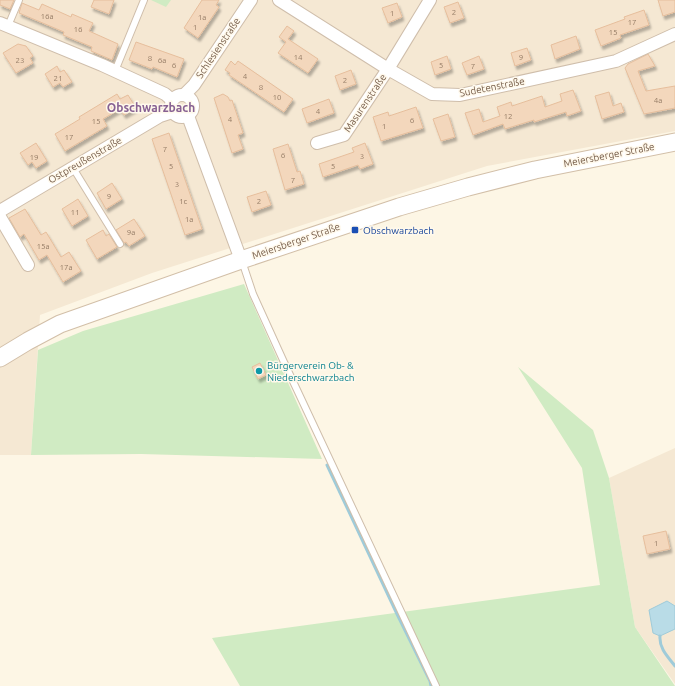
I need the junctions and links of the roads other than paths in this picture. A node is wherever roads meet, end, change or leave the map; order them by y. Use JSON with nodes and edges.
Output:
{"nodes":[{"id":1,"x":19,"y":0,"type":"edge"},
{"id":2,"x":144,"y":0,"type":"edge"},
{"id":3,"x":251,"y":0,"type":"edge"},
{"id":4,"x":279,"y":0,"type":"edge"},
{"id":5,"x":430,"y":0,"type":"edge"},
{"id":6,"x":4,"y":24,"type":"edge"},
{"id":7,"x":675,"y":34,"type":"edge"},
{"id":8,"x":388,"y":69,"type":"junction"},
{"id":9,"x":115,"y":71,"type":"junction"},
{"id":10,"x":184,"y":95,"type":"junction"},
{"id":11,"x":172,"y":100,"type":"junction"},
{"id":12,"x":172,"y":112,"type":"junction"},
{"id":13,"x":188,"y":116,"type":"junction"},
{"id":14,"x":675,"y":142,"type":"edge"},
{"id":15,"x":317,"y":143,"type":"dead end"},
{"id":16,"x":73,"y":168,"type":"junction"},
{"id":17,"x":0,"y":211,"type":"edge"},
{"id":18,"x":0,"y":217,"type":"edge"},
{"id":19,"x":120,"y":244,"type":"dead end"},
{"id":20,"x":241,"y":260,"type":"junction"},
{"id":21,"x":28,"y":264,"type":"dead end"},
{"id":22,"x":0,"y":358,"type":"edge"},
{"id":23,"x":436,"y":686,"type":"edge"}],
"edges":[{"from":1,"to":6,"type":"lane"},
{"from":2,"to":9,"type":"lane"},
{"from":3,"to":10,"type":"street","name":"Schlesienstraße"},
{"from":4,"to":8,"type":"street","name":"Sudetenstraße"},
{"from":5,"to":8,"type":"street","name":"Masurenstraße"},
{"from":6,"to":9,"type":"street"},
{"from":7,"to":8,"type":"street","name":"Sudetenstraße"},
{"from":8,"to":15,"type":"street","name":"Masurenstraße"},
{"from":9,"to":11,"type":"street"},
{"from":10,"to":11,"type":"street"},
{"from":10,"to":13,"type":"street"},
{"from":11,"to":12,"type":"street"},
{"from":12,"to":13,"type":"street"},
{"from":12,"to":16,"type":"street","name":"Ostpreußenstraße"},
{"from":13,"to":20,"type":"street"},
{"from":14,"to":20,"type":"main road","name":"Meiersberger Straße"},
{"from":16,"to":17,"type":"street","name":"Ostpreußenstraße"},
{"from":16,"to":19,"type":"lane"},
{"from":18,"to":21,"type":"street"},
{"from":20,"to":22,"type":"main road","name":"Meiersberger Straße"},
{"from":20,"to":23,"type":"lane"}]}
